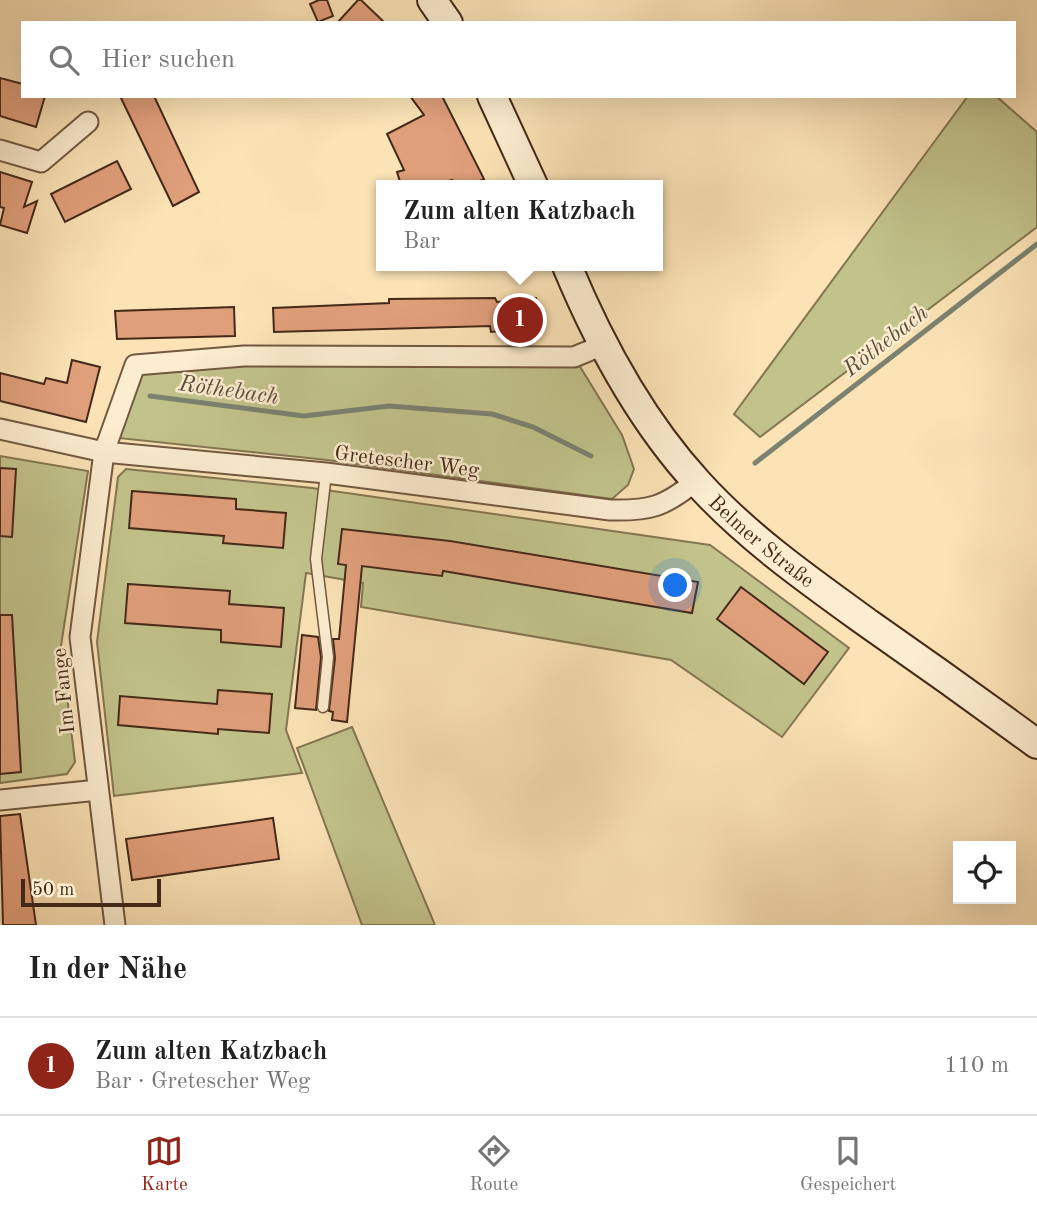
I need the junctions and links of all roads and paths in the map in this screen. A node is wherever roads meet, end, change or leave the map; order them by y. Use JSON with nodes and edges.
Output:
{"nodes":[{"id":1,"x":432,"y":0,"type":"edge"},
{"id":2,"x":447,"y":21,"type":"edge"},
{"id":3,"x":493,"y":98,"type":"edge"},
{"id":4,"x":88,"y":122,"type":"dead end"},
{"id":5,"x":0,"y":150,"type":"edge"},
{"id":6,"x":531,"y":180,"type":"edge"},
{"id":7,"x":569,"y":271,"type":"edge"},
{"id":8,"x":603,"y":345,"type":"junction"},
{"id":9,"x":0,"y":429,"type":"edge"},
{"id":10,"x":104,"y":452,"type":"junction"},
{"id":11,"x":326,"y":473,"type":"junction"},
{"id":12,"x":696,"y":481,"type":"junction"},
{"id":13,"x":323,"y":707,"type":"dead end"},
{"id":14,"x":1037,"y":744,"type":"edge"},
{"id":15,"x":98,"y":790,"type":"junction"},
{"id":16,"x":0,"y":800,"type":"edge"},
{"id":17,"x":115,"y":925,"type":"edge"}],
"edges":[{"from":1,"to":2,"type":"street"},
{"from":3,"to":6,"type":"street"},
{"from":4,"to":5,"type":"street"},
{"from":7,"to":8,"type":"street","name":"Belmer Straße"},
{"from":8,"to":10,"type":"street"},
{"from":8,"to":12,"type":"street","name":"Belmer Straße"},
{"from":9,"to":10,"type":"street","name":"Gretescher Weg"},
{"from":10,"to":11,"type":"street","name":"Gretescher Weg"},
{"from":10,"to":15,"type":"street","name":"Im Fange"},
{"from":11,"to":12,"type":"street","name":"Gretescher Weg"},
{"from":11,"to":13,"type":"lane"},
{"from":12,"to":14,"type":"street","name":"Belmer Straße"},
{"from":15,"to":16,"type":"street"},
{"from":15,"to":17,"type":"street","name":"Im Fange"}]}
